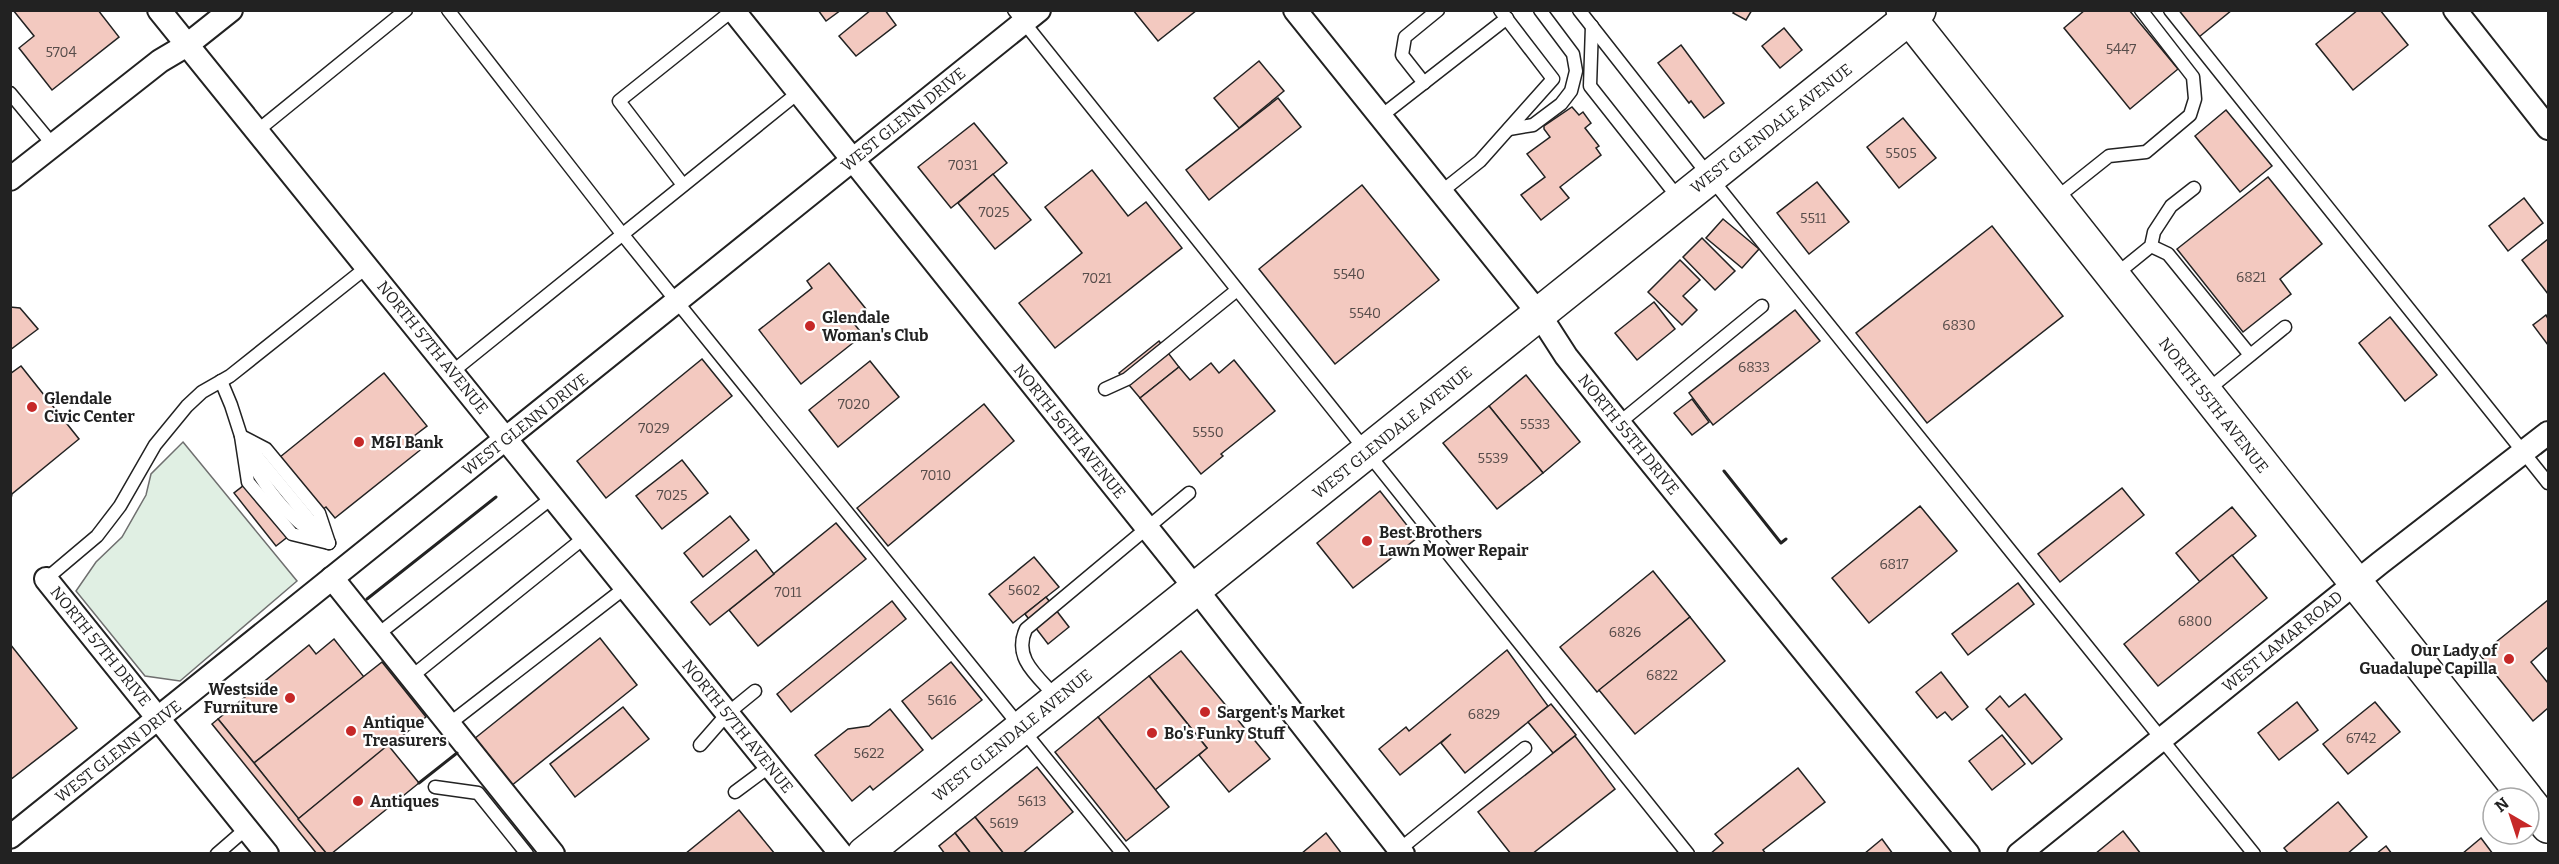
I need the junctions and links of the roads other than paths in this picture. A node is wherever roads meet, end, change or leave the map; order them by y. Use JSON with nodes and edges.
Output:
{"nodes":[{"id":1,"x":159,"y":10,"type":"edge"},
{"id":2,"x":231,"y":10,"type":"edge"},
{"id":3,"x":406,"y":10,"type":"edge"},
{"id":4,"x":448,"y":10,"type":"edge"},
{"id":5,"x":733,"y":10,"type":"edge"},
{"id":6,"x":1295,"y":10,"type":"edge"},
{"id":7,"x":1438,"y":10,"type":"edge"},
{"id":8,"x":1540,"y":10,"type":"edge"},
{"id":9,"x":1579,"y":10,"type":"edge"},
{"id":10,"x":2141,"y":10,"type":"edge"},
{"id":11,"x":2170,"y":10,"type":"edge"},
{"id":12,"x":2455,"y":10,"type":"edge"},
{"id":13,"x":1911,"y":13,"type":"edge"},
{"id":14,"x":1504,"y":14,"type":"edge"},
{"id":15,"x":1025,"y":15,"type":"edge"},
{"id":16,"x":1592,"y":26,"type":"junction"},
{"id":17,"x":187,"y":45,"type":"junction"},
{"id":18,"x":1424,"y":83,"type":"junction"},
{"id":19,"x":799,"y":92,"type":"junction"},
{"id":20,"x":10,"y":93,"type":"edge"},
{"id":21,"x":1380,"y":117,"type":"junction"},
{"id":22,"x":1509,"y":129,"type":"junction"},
{"id":23,"x":2548,"y":129,"type":"edge"},
{"id":24,"x":257,"y":131,"type":"junction"},
{"id":25,"x":53,"y":145,"type":"junction"},
{"id":26,"x":852,"y":160,"type":"junction"},
{"id":27,"x":12,"y":176,"type":"edge"},
{"id":28,"x":1710,"y":177,"type":"junction"},
{"id":29,"x":683,"y":185,"type":"junction"},
{"id":30,"x":2194,"y":188,"type":"dead end"},
{"id":31,"x":1441,"y":192,"type":"junction"},
{"id":32,"x":2053,"y":200,"type":"junction"},
{"id":33,"x":1680,"y":201,"type":"junction"},
{"id":34,"x":623,"y":235,"type":"junction"},
{"id":35,"x":2151,"y":246,"type":"junction"},
{"id":36,"x":368,"y":267,"type":"junction"},
{"id":37,"x":2113,"y":277,"type":"junction"},
{"id":38,"x":1237,"y":290,"type":"junction"},
{"id":39,"x":677,"y":302,"type":"junction"},
{"id":40,"x":1762,"y":306,"type":"dead end"},
{"id":41,"x":1539,"y":314,"type":"junction"},
{"id":42,"x":2285,"y":327,"type":"dead end"},
{"id":43,"x":2250,"y":355,"type":"junction"},
{"id":44,"x":452,"y":372,"type":"junction"},
{"id":45,"x":220,"y":381,"type":"junction"},
{"id":46,"x":1105,"y":389,"type":"dead end"},
{"id":47,"x":2204,"y":393,"type":"junction"},
{"id":48,"x":1619,"y":423,"type":"junction"},
{"id":49,"x":2548,"y":433,"type":"edge"},
{"id":50,"x":241,"y":436,"type":"junction"},
{"id":51,"x":507,"y":439,"type":"junction"},
{"id":52,"x":1366,"y":452,"type":"junction"},
{"id":53,"x":2524,"y":452,"type":"junction"},
{"id":54,"x":2548,"y":483,"type":"edge"},
{"id":55,"x":1189,"y":493,"type":"dead end"},
{"id":56,"x":553,"y":496,"type":"junction"},
{"id":57,"x":1146,"y":527,"type":"junction"},
{"id":58,"x":585,"y":537,"type":"junction"},
{"id":59,"x":332,"y":578,"type":"junction"},
{"id":60,"x":46,"y":579,"type":"joint"},
{"id":61,"x":2356,"y":583,"type":"junction"},
{"id":62,"x":626,"y":587,"type":"junction"},
{"id":63,"x":1196,"y":589,"type":"junction"},
{"id":64,"x":377,"y":635,"type":"junction"},
{"id":65,"x":411,"y":677,"type":"junction"},
{"id":66,"x":755,"y":691,"type":"dead end"},
{"id":67,"x":1057,"y":699,"type":"junction"},
{"id":68,"x":728,"y":713,"type":"junction"},
{"id":69,"x":159,"y":718,"type":"junction"},
{"id":70,"x":449,"y":724,"type":"junction"},
{"id":71,"x":1021,"y":727,"type":"junction"},
{"id":72,"x":2160,"y":739,"type":"junction"},
{"id":73,"x":700,"y":745,"type":"dead end"},
{"id":74,"x":1525,"y":748,"type":"dead end"},
{"id":75,"x":770,"y":766,"type":"junction"},
{"id":76,"x":2517,"y":786,"type":"edge"},
{"id":77,"x":435,"y":787,"type":"dead end"},
{"id":78,"x":735,"y":792,"type":"dead end"},
{"id":79,"x":247,"y":828,"type":"junction"},
{"id":80,"x":10,"y":837,"type":"edge"},
{"id":81,"x":1401,"y":851,"type":"edge"},
{"id":82,"x":217,"y":854,"type":"edge"},
{"id":83,"x":267,"y":854,"type":"edge"},
{"id":84,"x":527,"y":854,"type":"edge"},
{"id":85,"x":553,"y":854,"type":"edge"},
{"id":86,"x":841,"y":854,"type":"edge"},
{"id":87,"x":864,"y":854,"type":"edge"},
{"id":88,"x":1123,"y":854,"type":"edge"},
{"id":89,"x":1688,"y":854,"type":"edge"},
{"id":90,"x":1968,"y":854,"type":"edge"},
{"id":91,"x":2019,"y":854,"type":"edge"},
{"id":92,"x":2254,"y":854,"type":"edge"}],
"edges":[{"from":1,"to":17,"type":"street","name":"NORTH 57TH AVENUE"},
{"from":2,"to":17,"type":"street"},
{"from":3,"to":24,"type":"lane"},
{"from":4,"to":34,"type":"lane"},
{"from":5,"to":19,"type":"street","name":"NORTH 56TH AVENUE"},
{"from":5,"to":29,"type":"lane"},
{"from":6,"to":21,"type":"street","name":"NORTH 55TH DRIVE"},
{"from":7,"to":18,"type":"lane"},
{"from":8,"to":22,"type":"lane"},
{"from":9,"to":16,"type":"lane"},
{"from":10,"to":32,"type":"lane"},
{"from":11,"to":53,"type":"lane"},
{"from":12,"to":23,"type":"street"},
{"from":13,"to":28,"type":"main road","name":"WEST GLENDALE AVENUE"},
{"from":13,"to":32,"type":"main road","name":"NORTH 55TH AVENUE"},
{"from":14,"to":18,"type":"lane"},
{"from":14,"to":22,"type":"lane"},
{"from":15,"to":26,"type":"street","name":"WEST GLENN DRIVE"},
{"from":15,"to":38,"type":"lane"},
{"from":16,"to":28,"type":"lane"},
{"from":16,"to":33,"type":"lane"},
{"from":17,"to":24,"type":"street","name":"NORTH 57TH AVENUE"},
{"from":17,"to":25,"type":"street"},
{"from":18,"to":21,"type":"lane"},
{"from":19,"to":26,"type":"street","name":"NORTH 56TH AVENUE"},
{"from":19,"to":29,"type":"lane"},
{"from":20,"to":25,"type":"lane"},
{"from":21,"to":31,"type":"street","name":"NORTH 55TH DRIVE"},
{"from":22,"to":31,"type":"lane"},
{"from":24,"to":36,"type":"street","name":"NORTH 57TH AVENUE"},
{"from":25,"to":27,"type":"street"},
{"from":26,"to":39,"type":"street","name":"WEST GLENN DRIVE"},
{"from":26,"to":57,"type":"street","name":"NORTH 56TH AVENUE"},
{"from":28,"to":33,"type":"main road","name":"WEST GLENDALE AVENUE"},
{"from":28,"to":72,"type":"lane"},
{"from":29,"to":34,"type":"lane"},
{"from":30,"to":35,"type":"lane"},
{"from":31,"to":41,"type":"street","name":"NORTH 55TH DRIVE"},
{"from":32,"to":37,"type":"main road","name":"NORTH 55TH AVENUE"},
{"from":33,"to":41,"type":"main road","name":"WEST GLENDALE AVENUE"},
{"from":34,"to":39,"type":"lane"},
{"from":34,"to":44,"type":"lane"},
{"from":35,"to":37,"type":"lane"},
{"from":35,"to":43,"type":"lane"},
{"from":36,"to":44,"type":"street","name":"NORTH 57TH AVENUE"},
{"from":36,"to":45,"type":"lane"},
{"from":37,"to":47,"type":"main road","name":"NORTH 55TH AVENUE"},
{"from":38,"to":46,"type":"lane"},
{"from":38,"to":52,"type":"lane"},
{"from":39,"to":51,"type":"street","name":"WEST GLENN DRIVE"},
{"from":39,"to":71,"type":"lane"},
{"from":40,"to":48,"type":"lane"},
{"from":41,"to":48,"type":"street","name":"NORTH 55TH DRIVE"},
{"from":41,"to":52,"type":"main road","name":"WEST GLENDALE AVENUE"},
{"from":42,"to":43,"type":"lane"},
{"from":43,"to":47,"type":"lane"},
{"from":44,"to":51,"type":"street","name":"NORTH 57TH AVENUE"},
{"from":45,"to":50,"type":"lane"},
{"from":45,"to":60,"type":"lane"},
{"from":47,"to":61,"type":"main road","name":"NORTH 55TH AVENUE"},
{"from":48,"to":90,"type":"street","name":"NORTH 55TH DRIVE"},
{"from":49,"to":53,"type":"street","name":"WEST LAMAR ROAD"},
{"from":50,"to":50,"type":"lane"},
{"from":51,"to":56,"type":"street","name":"NORTH 57TH AVENUE"},
{"from":51,"to":59,"type":"street","name":"WEST GLENN DRIVE"},
{"from":52,"to":63,"type":"main road","name":"WEST GLENDALE AVENUE"},
{"from":52,"to":89,"type":"lane"},
{"from":53,"to":54,"type":"lane"},
{"from":53,"to":61,"type":"street","name":"WEST LAMAR ROAD"},
{"from":55,"to":57,"type":"lane"},
{"from":56,"to":58,"type":"street","name":"NORTH 57TH AVENUE"},
{"from":56,"to":64,"type":"lane"},
{"from":57,"to":63,"type":"street","name":"NORTH 56TH AVENUE"},
{"from":57,"to":67,"type":"lane"},
{"from":58,"to":62,"type":"street","name":"NORTH 57TH AVENUE"},
{"from":58,"to":65,"type":"lane"},
{"from":59,"to":64,"type":"street"},
{"from":59,"to":69,"type":"street","name":"WEST GLENN DRIVE"},
{"from":60,"to":69,"type":"street","name":"NORTH 57TH DRIVE"},
{"from":61,"to":72,"type":"street","name":"WEST LAMAR ROAD"},
{"from":61,"to":76,"type":"main road","name":"NORTH 55TH AVENUE"},
{"from":62,"to":68,"type":"street","name":"NORTH 57TH AVENUE"},
{"from":62,"to":70,"type":"lane"},
{"from":63,"to":67,"type":"main road","name":"WEST GLENDALE AVENUE"},
{"from":63,"to":81,"type":"street","name":"NORTH 56TH AVENUE"},
{"from":64,"to":65,"type":"street"},
{"from":65,"to":70,"type":"street"},
{"from":66,"to":68,"type":"lane"},
{"from":67,"to":71,"type":"main road","name":"WEST GLENDALE AVENUE"},
{"from":68,"to":73,"type":"lane"},
{"from":68,"to":75,"type":"street","name":"NORTH 57TH AVENUE"},
{"from":69,"to":79,"type":"street","name":"NORTH 57TH DRIVE"},
{"from":69,"to":80,"type":"street","name":"WEST GLENN DRIVE"},
{"from":70,"to":85,"type":"street"},
{"from":71,"to":87,"type":"main road","name":"WEST GLENDALE AVENUE"},
{"from":71,"to":88,"type":"lane"},
{"from":72,"to":91,"type":"street","name":"WEST LAMAR ROAD"},
{"from":72,"to":92,"type":"lane"},
{"from":74,"to":81,"type":"lane"},
{"from":75,"to":78,"type":"lane"},
{"from":75,"to":86,"type":"street","name":"NORTH 57TH AVENUE"},
{"from":77,"to":84,"type":"lane"},
{"from":79,"to":82,"type":"lane"},
{"from":79,"to":83,"type":"street","name":"NORTH 57TH DRIVE"}]}
